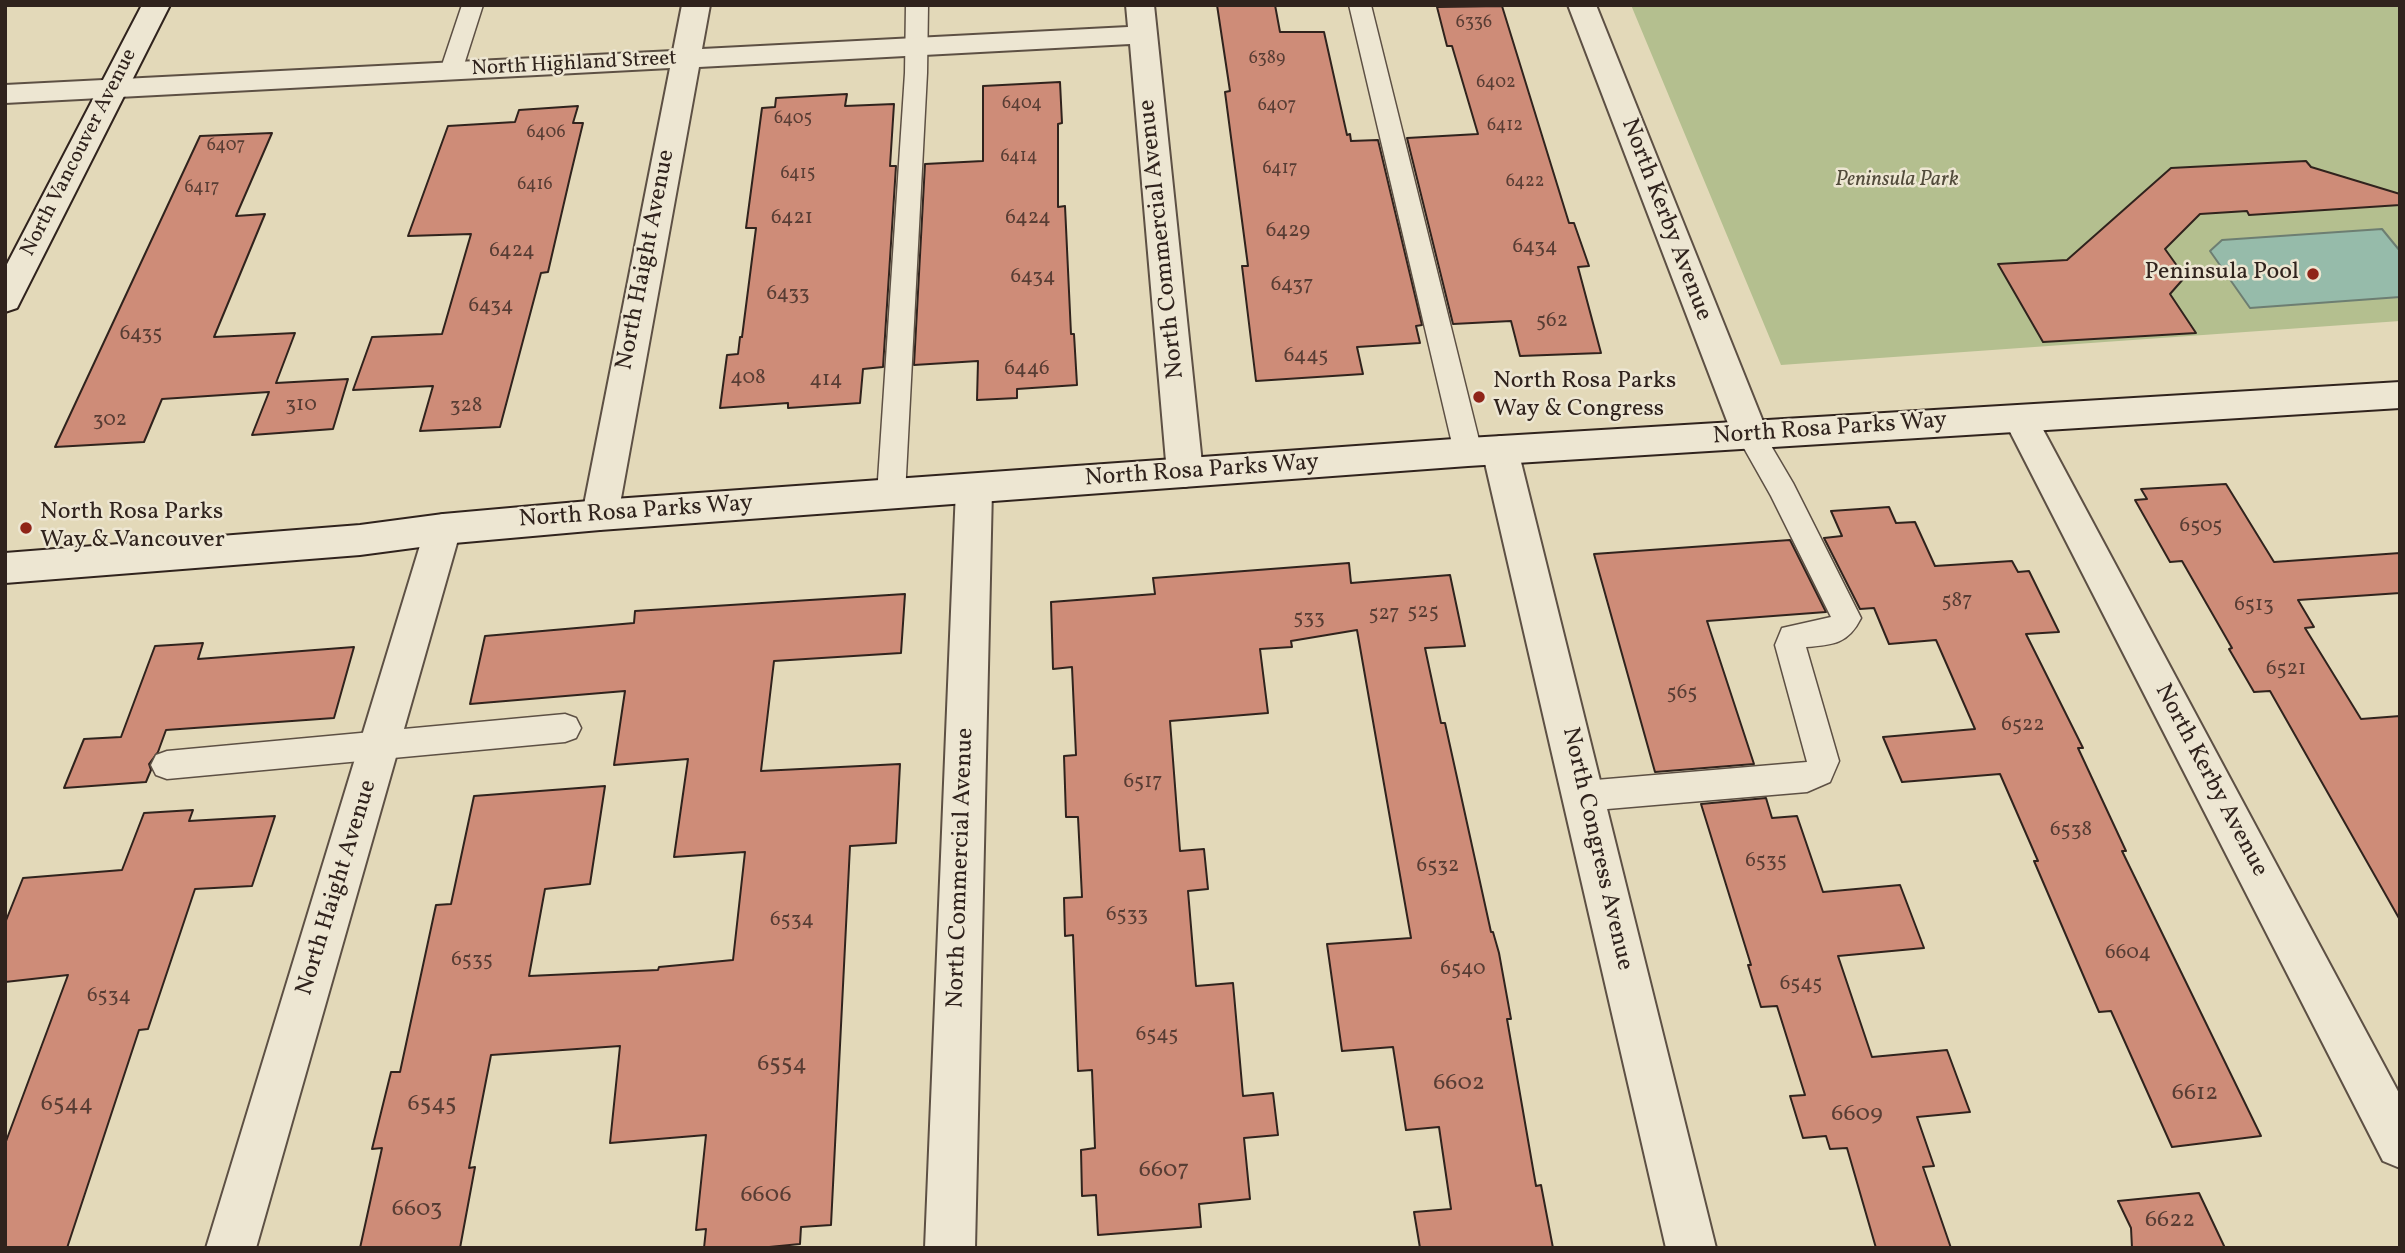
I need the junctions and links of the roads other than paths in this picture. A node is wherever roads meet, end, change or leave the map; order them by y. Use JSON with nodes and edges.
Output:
{"nodes":[{"id":1,"x":156,"y":5,"type":"edge"},
{"id":2,"x":473,"y":5,"type":"edge"},
{"id":3,"x":696,"y":5,"type":"edge"},
{"id":4,"x":917,"y":5,"type":"edge"},
{"id":5,"x":1360,"y":5,"type":"edge"},
{"id":6,"x":1582,"y":5,"type":"edge"},
{"id":7,"x":1141,"y":20,"type":"edge"},
{"id":8,"x":915,"y":47,"type":"junction"},
{"id":9,"x":686,"y":59,"type":"junction"},
{"id":10,"x":451,"y":71,"type":"junction"},
{"id":11,"x":113,"y":88,"type":"junction"},
{"id":12,"x":5,"y":94,"type":"edge"},
{"id":13,"x":5,"y":300,"type":"edge"},
{"id":14,"x":2400,"y":395,"type":"edge"},
{"id":15,"x":2020,"y":418,"type":"junction"},
{"id":16,"x":1750,"y":435,"type":"junction"},
{"id":17,"x":1484,"y":451,"type":"junction"},
{"id":18,"x":1185,"y":473,"type":"junction"},
{"id":19,"x":974,"y":489,"type":"junction"},
{"id":20,"x":891,"y":495,"type":"junction"},
{"id":21,"x":600,"y":515,"type":"junction"},
{"id":22,"x":443,"y":529,"type":"junction"},
{"id":23,"x":5,"y":568,"type":"edge"},
{"id":24,"x":565,"y":728,"type":"dead end"},
{"id":25,"x":381,"y":743,"type":"junction"},
{"id":26,"x":167,"y":765,"type":"dead end"},
{"id":27,"x":1584,"y":796,"type":"junction"},
{"id":28,"x":2400,"y":1144,"type":"edge"},
{"id":29,"x":231,"y":1248,"type":"edge"},
{"id":30,"x":950,"y":1248,"type":"edge"},
{"id":31,"x":1691,"y":1248,"type":"edge"}],
"edges":[{"from":1,"to":11,"type":"street","name":"North Vancouver Avenue"},
{"from":2,"to":10,"type":"lane"},
{"from":3,"to":9,"type":"street","name":"North Haight Avenue"},
{"from":4,"to":8,"type":"lane"},
{"from":5,"to":17,"type":"lane"},
{"from":6,"to":16,"type":"street","name":"North Kerby Avenue"},
{"from":7,"to":8,"type":"street","name":"North Highland Street"},
{"from":7,"to":18,"type":"street","name":"North Commercial Avenue"},
{"from":8,"to":9,"type":"street","name":"North Highland Street"},
{"from":8,"to":20,"type":"lane"},
{"from":9,"to":10,"type":"street","name":"North Highland Street"},
{"from":9,"to":21,"type":"street","name":"North Haight Avenue"},
{"from":10,"to":11,"type":"street","name":"North Highland Street"},
{"from":11,"to":12,"type":"street","name":"North Highland Street"},
{"from":11,"to":13,"type":"street","name":"North Vancouver Avenue"},
{"from":14,"to":15,"type":"street","name":"North Rosa Parks Way"},
{"from":15,"to":16,"type":"street","name":"North Rosa Parks Way"},
{"from":15,"to":28,"type":"street","name":"North Kerby Avenue"},
{"from":16,"to":17,"type":"street","name":"North Rosa Parks Way"},
{"from":16,"to":27,"type":"lane"},
{"from":17,"to":18,"type":"street","name":"North Rosa Parks Way"},
{"from":17,"to":27,"type":"street","name":"North Congress Avenue"},
{"from":18,"to":19,"type":"street","name":"North Rosa Parks Way"},
{"from":19,"to":20,"type":"street","name":"North Rosa Parks Way"},
{"from":19,"to":30,"type":"street","name":"North Commercial Avenue"},
{"from":20,"to":21,"type":"street","name":"North Rosa Parks Way"},
{"from":21,"to":22,"type":"street","name":"North Rosa Parks Way"},
{"from":22,"to":23,"type":"street","name":"North Rosa Parks Way"},
{"from":22,"to":25,"type":"street","name":"North Haight Avenue"},
{"from":24,"to":25,"type":"lane"},
{"from":25,"to":26,"type":"lane"},
{"from":25,"to":29,"type":"street","name":"North Haight Avenue"},
{"from":27,"to":31,"type":"street","name":"North Congress Avenue"}]}
